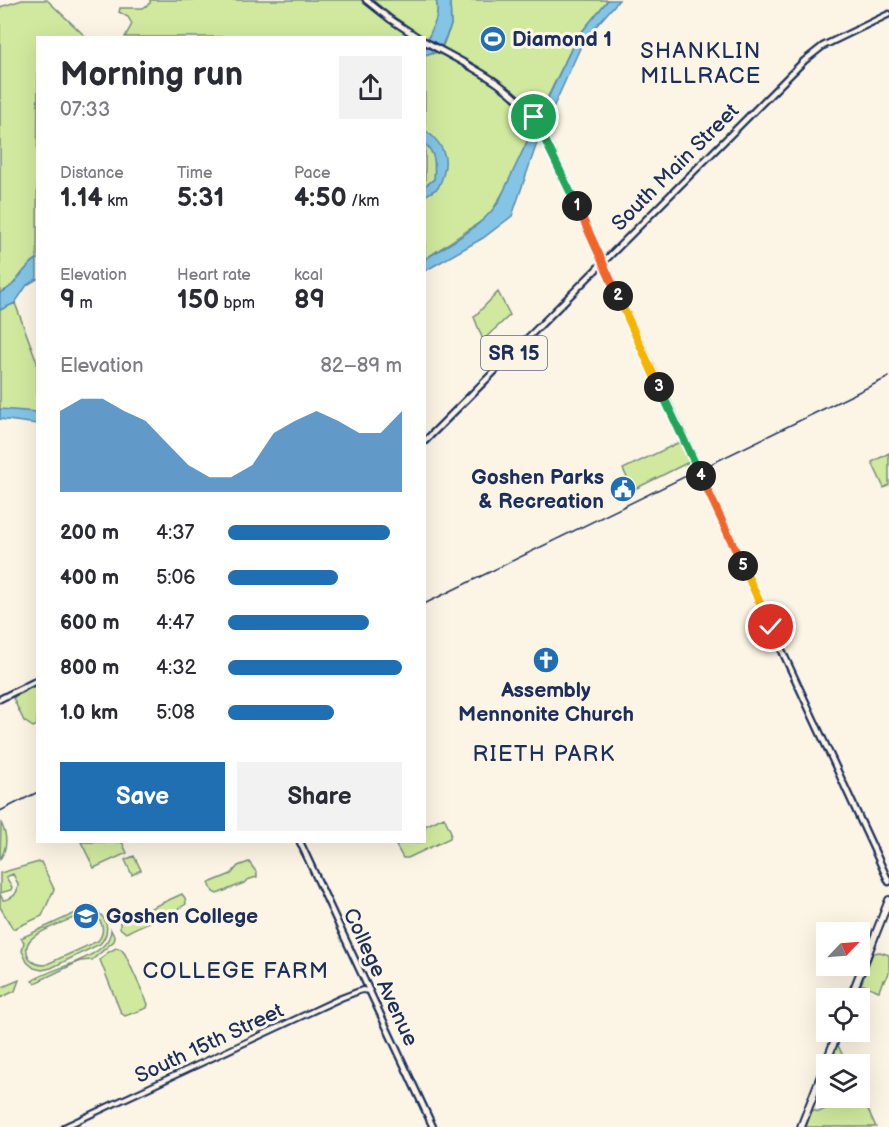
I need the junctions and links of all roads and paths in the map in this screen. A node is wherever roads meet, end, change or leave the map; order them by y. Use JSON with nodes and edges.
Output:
{"nodes":[{"id":1,"x":366,"y":0,"type":"edge"},
{"id":2,"x":889,"y":14,"type":"edge"},
{"id":3,"x":416,"y":36,"type":"edge"},
{"id":4,"x":426,"y":42,"type":"edge"},
{"id":5,"x":603,"y":264,"type":"junction"},
{"id":6,"x":426,"y":440,"type":"edge"},
{"id":7,"x":36,"y":681,"type":"edge"},
{"id":8,"x":0,"y":699,"type":"edge"},
{"id":9,"x":300,"y":843,"type":"edge"},
{"id":10,"x":886,"y":873,"type":"edge"},
{"id":11,"x":889,"y":882,"type":"edge"},
{"id":12,"x":889,"y":900,"type":"edge"},
{"id":13,"x":854,"y":988,"type":"edge"},
{"id":14,"x":369,"y":990,"type":"junction"},
{"id":15,"x":834,"y":1042,"type":"edge"},
{"id":16,"x":64,"y":1127,"type":"edge"},
{"id":17,"x":433,"y":1127,"type":"edge"},
{"id":18,"x":801,"y":1127,"type":"edge"}],
"edges":[{"from":1,"to":3,"type":"main road"},
{"from":2,"to":5,"type":"main road","name":"South Main Street","number":"SR 15"},
{"from":4,"to":5,"type":"main road"},
{"from":5,"to":6,"type":"main road","name":"South Main Street","number":"SR 15"},
{"from":5,"to":10,"type":"main road"},
{"from":7,"to":8,"type":"main road"},
{"from":9,"to":14,"type":"main road","name":"College Avenue"},
{"from":10,"to":11,"type":"main road"},
{"from":12,"to":13,"type":"highway"},
{"from":14,"to":16,"type":"street","name":"South 15th Street"},
{"from":14,"to":17,"type":"main road","name":"College Avenue"},
{"from":15,"to":18,"type":"highway"}]}
